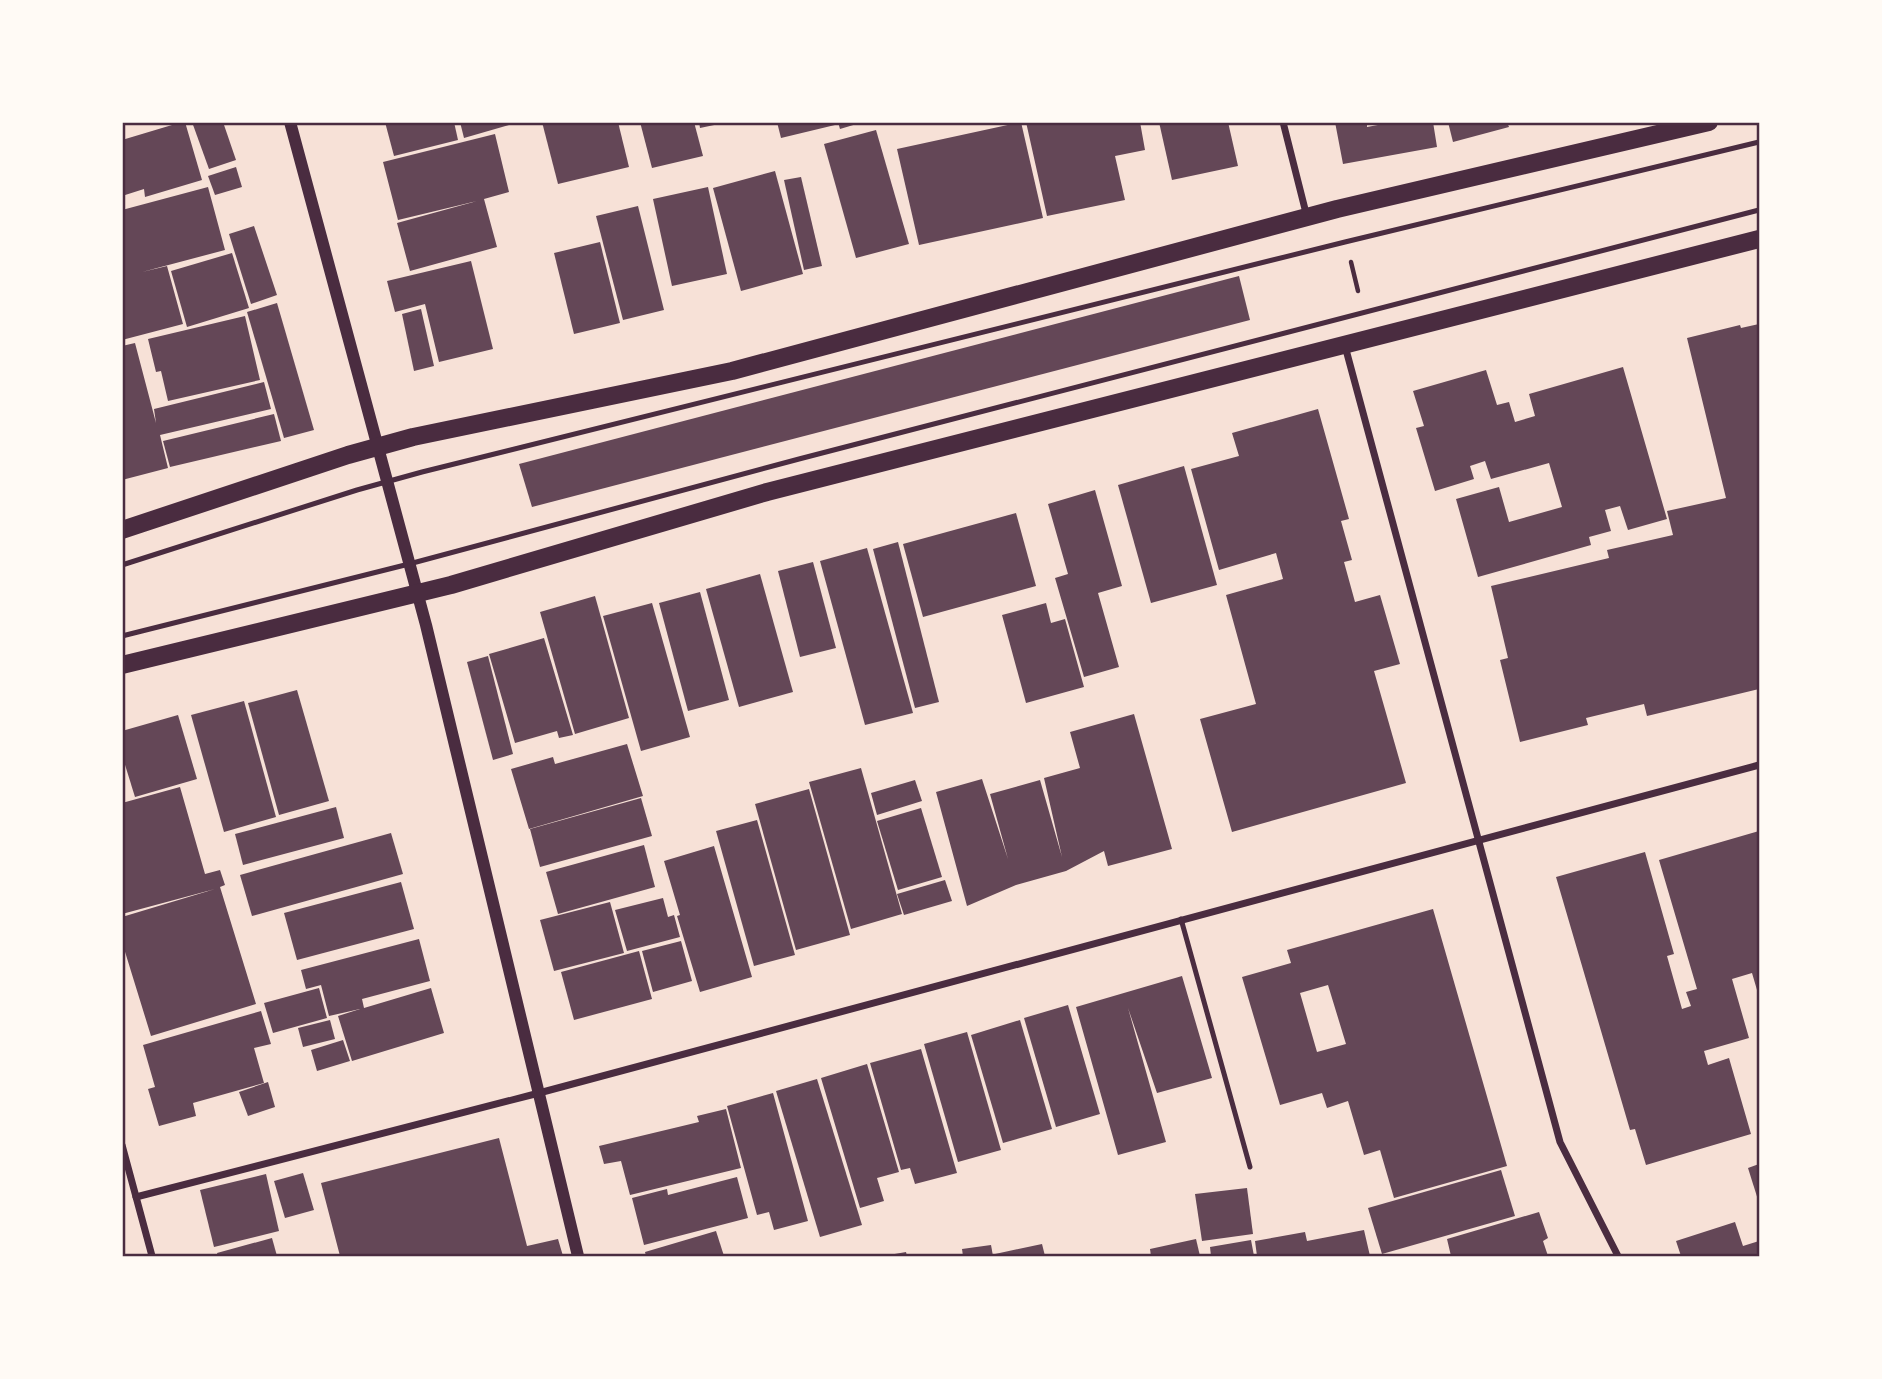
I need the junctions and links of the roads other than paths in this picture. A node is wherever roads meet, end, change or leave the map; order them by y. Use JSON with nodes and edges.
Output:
{"nodes":[{"id":1,"x":290,"y":122,"type":"edge"},
{"id":2,"x":1283,"y":122,"type":"edge"},
{"id":3,"x":1709,"y":122,"type":"edge"},
{"id":4,"x":1759,"y":142,"type":"edge"},
{"id":5,"x":1759,"y":210,"type":"edge"},
{"id":6,"x":1307,"y":217,"type":"junction"},
{"id":7,"x":1759,"y":239,"type":"edge"},
{"id":8,"x":1345,"y":345,"type":"junction"},
{"id":9,"x":379,"y":447,"type":"junction"},
{"id":10,"x":388,"y":481,"type":"junction"},
{"id":11,"x":122,"y":530,"type":"edge"},
{"id":12,"x":409,"y":564,"type":"junction"},
{"id":13,"x":122,"y":565,"type":"edge"},
{"id":14,"x":417,"y":593,"type":"junction"},
{"id":15,"x":122,"y":636,"type":"edge"},
{"id":16,"x":122,"y":665,"type":"edge"},
{"id":17,"x":1759,"y":765,"type":"edge"},
{"id":18,"x":1478,"y":842,"type":"junction"},
{"id":19,"x":1181,"y":919,"type":"junction"},
{"id":20,"x":539,"y":1093,"type":"junction"},
{"id":21,"x":122,"y":1145,"type":"edge"},
{"id":22,"x":1250,"y":1167,"type":"dead end"},
{"id":23,"x":136,"y":1197,"type":"junction"},
{"id":24,"x":152,"y":1256,"type":"edge"},
{"id":25,"x":579,"y":1256,"type":"edge"},
{"id":26,"x":1618,"y":1256,"type":"edge"}],
"edges":[{"from":1,"to":9,"type":"street"},
{"from":2,"to":6,"type":"street"},
{"from":3,"to":6,"type":"main road"},
{"from":4,"to":10,"type":"lane"},
{"from":5,"to":12,"type":"lane"},
{"from":6,"to":9,"type":"main road"},
{"from":7,"to":8,"type":"main road"},
{"from":8,"to":14,"type":"main road"},
{"from":8,"to":18,"type":"street"},
{"from":9,"to":10,"type":"street"},
{"from":9,"to":11,"type":"main road"},
{"from":10,"to":12,"type":"street"},
{"from":10,"to":13,"type":"lane"},
{"from":12,"to":14,"type":"street"},
{"from":12,"to":15,"type":"lane"},
{"from":14,"to":16,"type":"main road"},
{"from":14,"to":20,"type":"street"},
{"from":17,"to":18,"type":"street"},
{"from":18,"to":19,"type":"street"},
{"from":18,"to":26,"type":"street"},
{"from":19,"to":20,"type":"street"},
{"from":19,"to":22,"type":"lane"},
{"from":20,"to":23,"type":"street"},
{"from":20,"to":25,"type":"street"},
{"from":21,"to":23,"type":"street"},
{"from":23,"to":24,"type":"street"}]}
